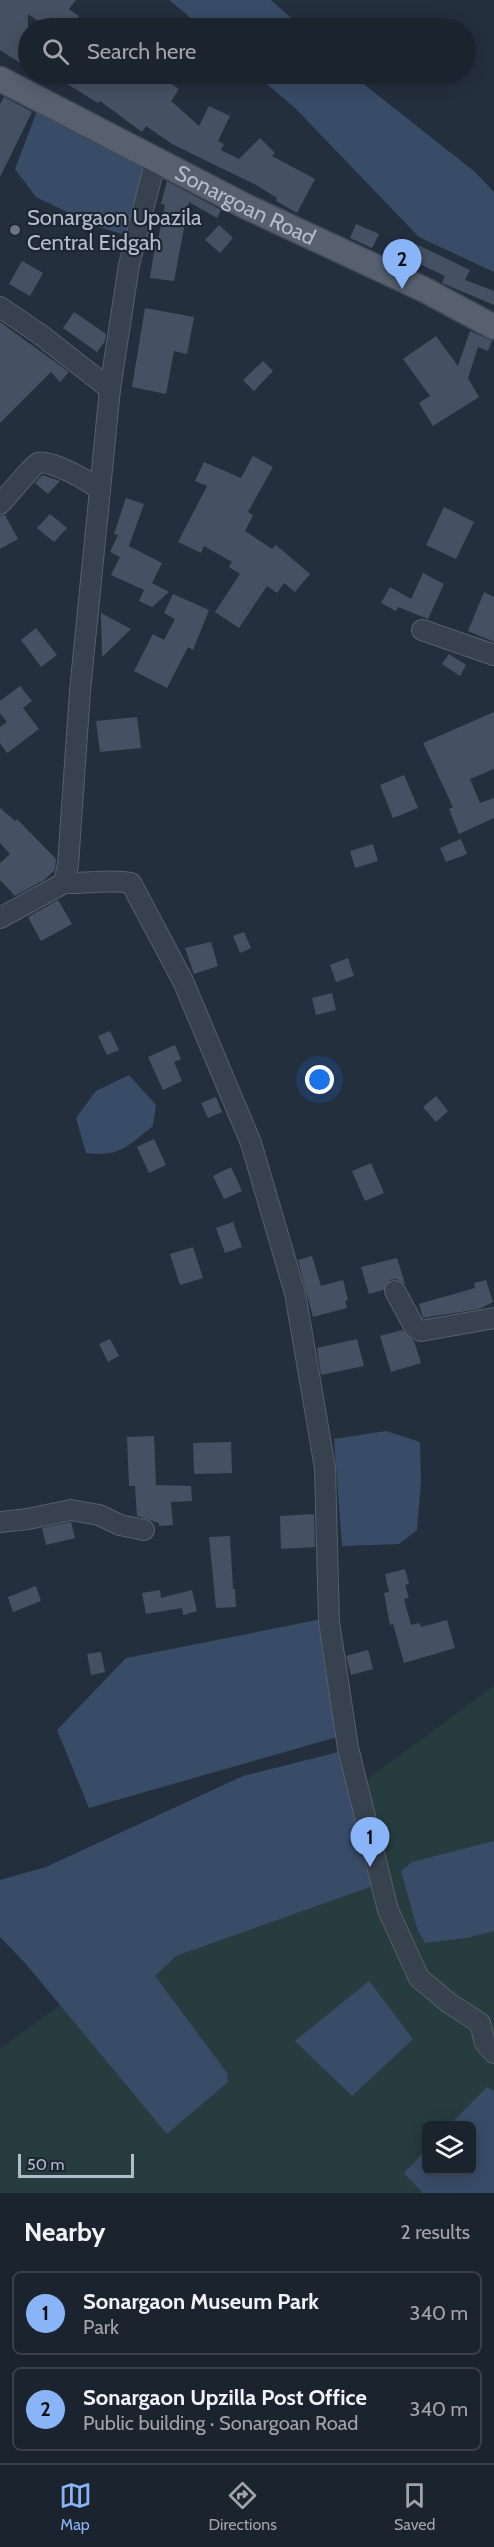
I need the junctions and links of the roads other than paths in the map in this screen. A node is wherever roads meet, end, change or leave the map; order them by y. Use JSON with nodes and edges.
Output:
{"nodes":[{"id":1,"x":0,"y":79,"type":"edge"},
{"id":2,"x":156,"y":159,"type":"junction"},
{"id":3,"x":0,"y":307,"type":"edge"},
{"id":4,"x":494,"y":327,"type":"edge"},
{"id":5,"x":110,"y":389,"type":"junction"},
{"id":6,"x":100,"y":491,"type":"junction"},
{"id":7,"x":0,"y":504,"type":"edge"},
{"id":8,"x":422,"y":630,"type":"dead end"},
{"id":9,"x":494,"y":655,"type":"edge"},
{"id":10,"x":64,"y":883,"type":"junction"},
{"id":11,"x":0,"y":918,"type":"edge"},
{"id":12,"x":395,"y":1291,"type":"dead end"},
{"id":13,"x":494,"y":1318,"type":"edge"},
{"id":14,"x":0,"y":1522,"type":"edge"},
{"id":15,"x":144,"y":1530,"type":"dead end"},
{"id":16,"x":494,"y":2053,"type":"edge"}],
"edges":[{"from":1,"to":2,"type":"main road","name":"Sonargoan Road"},
{"from":2,"to":4,"type":"main road","name":"Sonargoan Road"},
{"from":2,"to":5,"type":"street"},
{"from":3,"to":5,"type":"street"},
{"from":5,"to":6,"type":"street"},
{"from":6,"to":7,"type":"street"},
{"from":6,"to":10,"type":"street"},
{"from":8,"to":9,"type":"street"},
{"from":10,"to":11,"type":"street"},
{"from":10,"to":16,"type":"street"},
{"from":12,"to":13,"type":"street"},
{"from":14,"to":15,"type":"street"}]}
